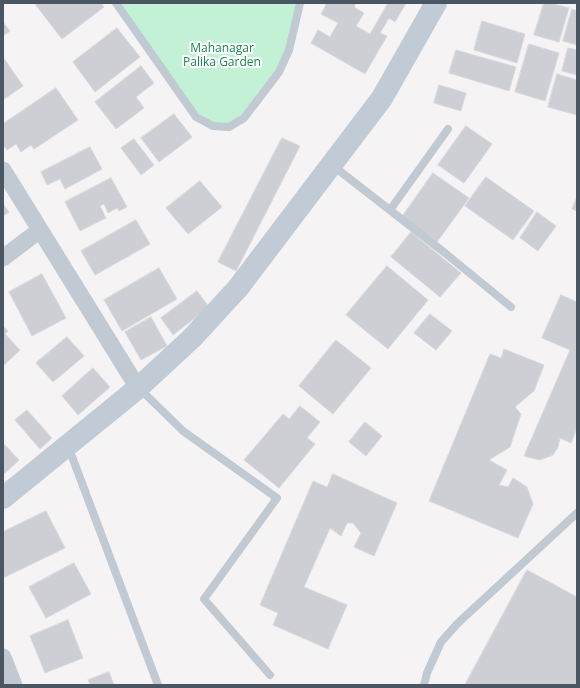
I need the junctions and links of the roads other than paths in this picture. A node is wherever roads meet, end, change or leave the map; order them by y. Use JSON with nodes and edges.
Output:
{"nodes":[{"id":1,"x":116,"y":3,"type":"edge"},
{"id":2,"x":300,"y":3,"type":"edge"},
{"id":3,"x":436,"y":3,"type":"edge"},
{"id":4,"x":448,"y":129,"type":"dead end"},
{"id":5,"x":332,"y":164,"type":"junction"},
{"id":6,"x":3,"y":170,"type":"edge"},
{"id":7,"x":390,"y":210,"type":"junction"},
{"id":8,"x":40,"y":230,"type":"junction"},
{"id":9,"x":3,"y":258,"type":"edge"},
{"id":10,"x":511,"y":307,"type":"dead end"},
{"id":11,"x":138,"y":388,"type":"junction"},
{"id":12,"x":68,"y":445,"type":"junction"},
{"id":13,"x":3,"y":498,"type":"edge"},
{"id":14,"x":577,"y":513,"type":"edge"},
{"id":15,"x":3,"y":657,"type":"edge"},
{"id":16,"x":270,"y":675,"type":"dead end"},
{"id":17,"x":14,"y":685,"type":"edge"},
{"id":18,"x":158,"y":685,"type":"edge"},
{"id":19,"x":424,"y":685,"type":"edge"}],
"edges":[{"from":1,"to":2,"type":"lane"},
{"from":3,"to":5,"type":"street"},
{"from":4,"to":7,"type":"lane"},
{"from":5,"to":7,"type":"lane"},
{"from":5,"to":11,"type":"street"},
{"from":6,"to":8,"type":"street"},
{"from":7,"to":10,"type":"lane"},
{"from":8,"to":9,"type":"street"},
{"from":8,"to":11,"type":"street"},
{"from":11,"to":12,"type":"street"},
{"from":11,"to":16,"type":"lane"},
{"from":12,"to":13,"type":"street"},
{"from":12,"to":18,"type":"lane"},
{"from":14,"to":19,"type":"lane"},
{"from":15,"to":17,"type":"street"}]}
